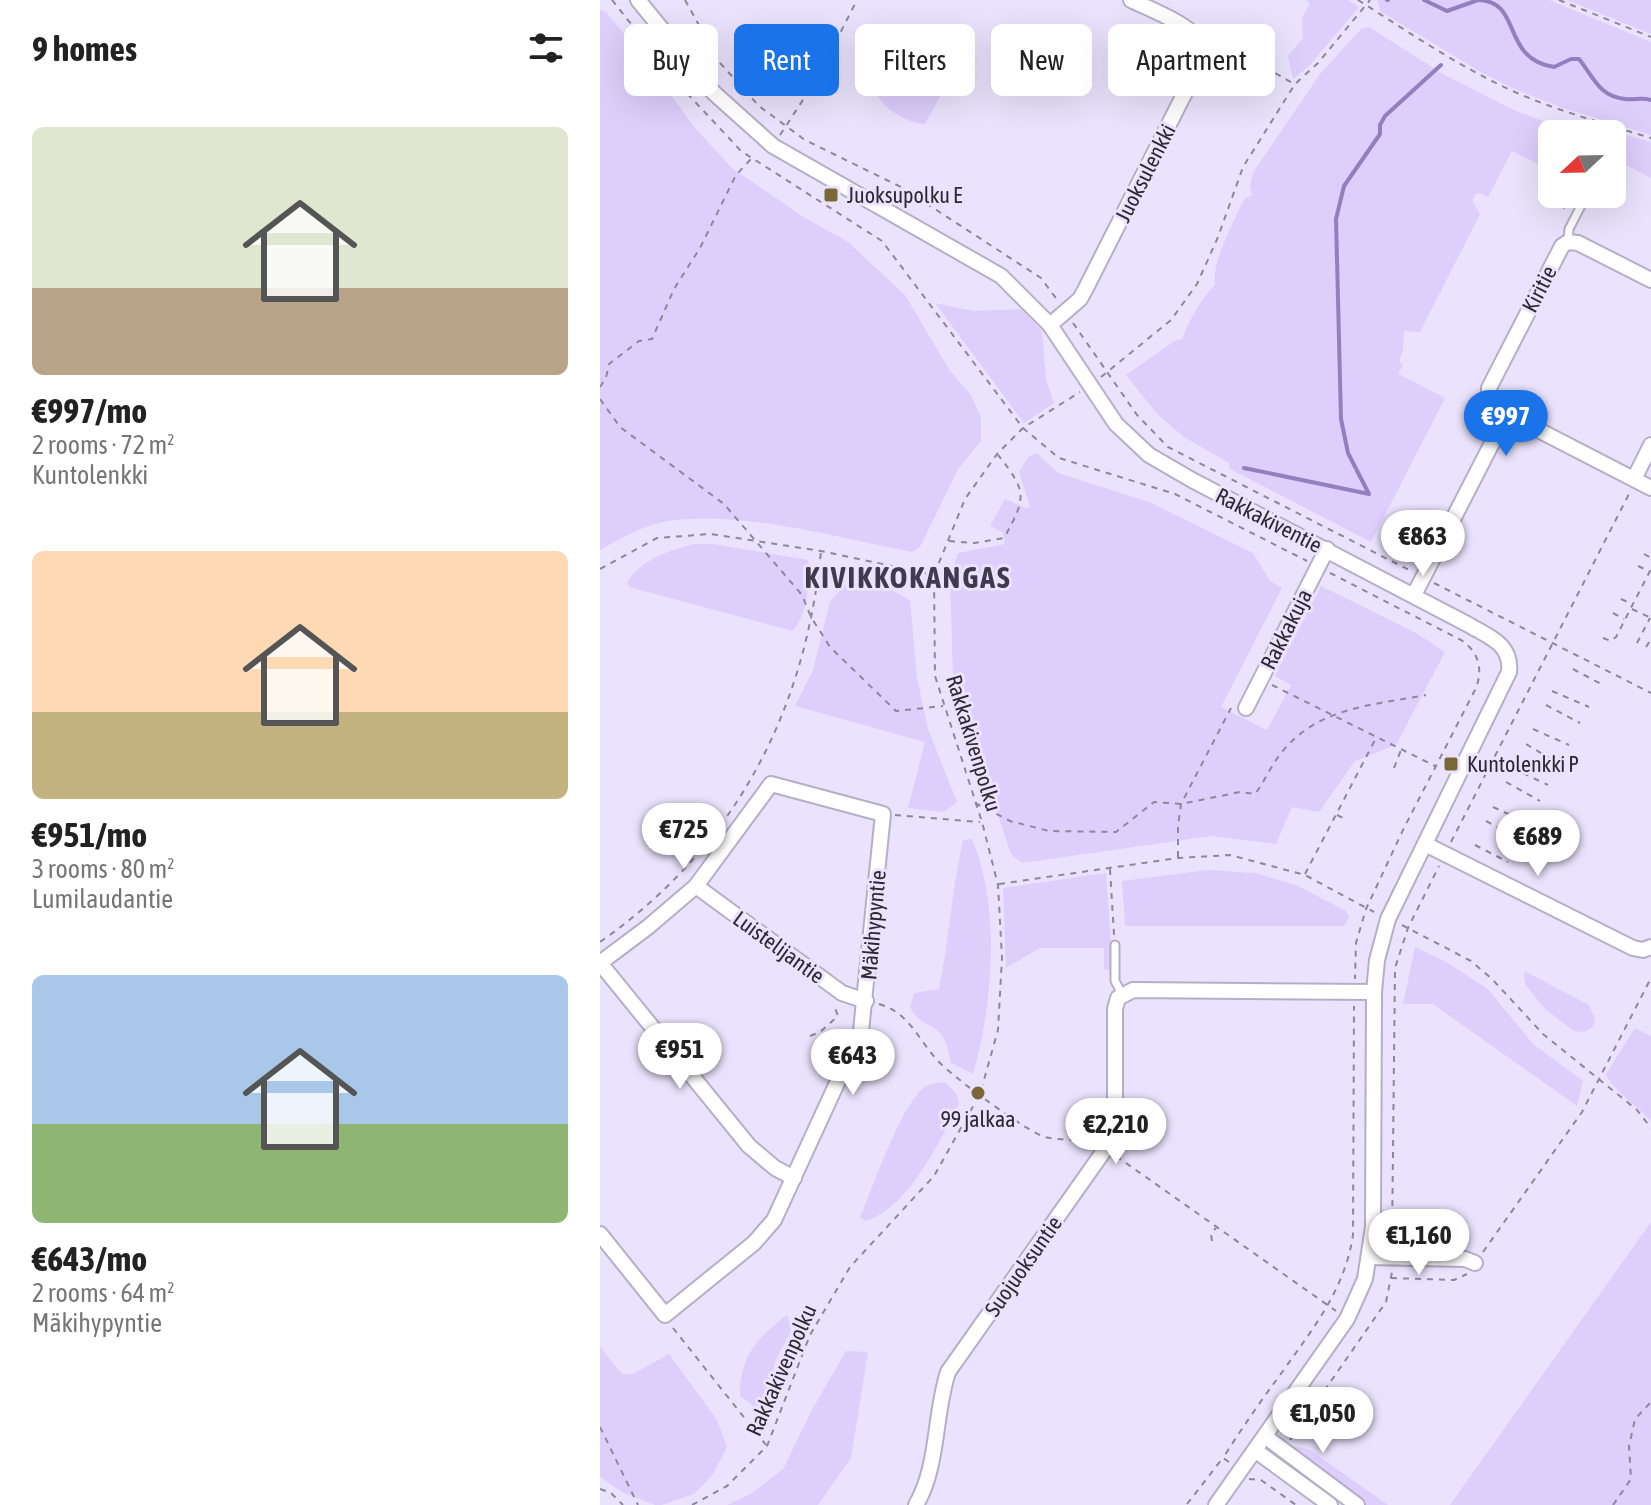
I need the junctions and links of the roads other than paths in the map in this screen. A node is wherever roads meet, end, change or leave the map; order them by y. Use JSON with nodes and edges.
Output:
{"nodes":[{"id":1,"x":638,"y":0,"type":"edge"},
{"id":2,"x":1131,"y":0,"type":"edge"},
{"id":3,"x":1178,"y":24,"type":"edge"},
{"id":4,"x":1185,"y":96,"type":"edge"},
{"id":5,"x":1580,"y":208,"type":"edge"},
{"id":6,"x":1568,"y":242,"type":"junction"},
{"id":7,"x":1651,"y":280,"type":"edge"},
{"id":8,"x":1050,"y":325,"type":"junction"},
{"id":9,"x":1507,"y":414,"type":"junction"},
{"id":10,"x":1651,"y":445,"type":"edge"},
{"id":11,"x":1634,"y":479,"type":"junction"},
{"id":12,"x":1651,"y":488,"type":"edge"},
{"id":13,"x":1327,"y":549,"type":"junction"},
{"id":14,"x":1414,"y":595,"type":"junction"},
{"id":15,"x":1246,"y":708,"type":"dead end"},
{"id":16,"x":1425,"y":844,"type":"junction"},
{"id":17,"x":696,"y":886,"type":"junction"},
{"id":18,"x":1115,"y":945,"type":"road end"},
{"id":19,"x":1651,"y":947,"type":"edge"},
{"id":20,"x":600,"y":963,"type":"edge"},
{"id":21,"x":1374,"y":992,"type":"junction"},
{"id":22,"x":1122,"y":994,"type":"junction"},
{"id":23,"x":866,"y":1001,"type":"junction"},
{"id":24,"x":794,"y":1178,"type":"junction"},
{"id":25,"x":600,"y":1234,"type":"edge"},
{"id":26,"x":1370,"y":1257,"type":"junction"},
{"id":27,"x":1475,"y":1263,"type":"road end"},
{"id":28,"x":1266,"y":1437,"type":"junction"},
{"id":29,"x":1256,"y":1451,"type":"junction"},
{"id":30,"x":916,"y":1505,"type":"edge"},
{"id":31,"x":1216,"y":1505,"type":"edge"},
{"id":32,"x":1330,"y":1505,"type":"edge"},
{"id":33,"x":1357,"y":1505,"type":"edge"}],
"edges":[{"from":1,"to":8,"type":"street","name":"Rakkakiventie"},
{"from":2,"to":3,"type":"street"},
{"from":4,"to":8,"type":"street","name":"Juoksulenkki"},
{"from":5,"to":6,"type":"lane"},
{"from":6,"to":7,"type":"street","name":"Kiritie"},
{"from":6,"to":9,"type":"street","name":"Kiritie"},
{"from":8,"to":13,"type":"street","name":"Rakkakiventie"},
{"from":9,"to":11,"type":"street"},
{"from":9,"to":14,"type":"street"},
{"from":10,"to":11,"type":"street"},
{"from":11,"to":12,"type":"street"},
{"from":13,"to":14,"type":"street","name":"Rakkakiventie"},
{"from":13,"to":15,"type":"street","name":"Rakkakuja"},
{"from":14,"to":16,"type":"street","name":"Rakkakiventie"},
{"from":16,"to":19,"type":"street"},
{"from":16,"to":21,"type":"street","name":"Rakkakiventie"},
{"from":17,"to":20,"type":"street"},
{"from":17,"to":23,"type":"street","name":"Luistelijantie"},
{"from":17,"to":23,"type":"street","name":"Mäkihypyntie"},
{"from":18,"to":22,"type":"lane"},
{"from":20,"to":24,"type":"street"},
{"from":21,"to":22,"type":"street"},
{"from":21,"to":26,"type":"street","name":"Rakkakiventie"},
{"from":22,"to":30,"type":"street","name":"Suojuoksuntie"},
{"from":23,"to":24,"type":"street","name":"Mäkihypyntie"},
{"from":24,"to":25,"type":"street","name":"Mäkihypyntie"},
{"from":26,"to":27,"type":"street"},
{"from":26,"to":28,"type":"street","name":"Rakkakiventie"},
{"from":28,"to":29,"type":"street","name":"Rakkakiventie"},
{"from":28,"to":33,"type":"street"},
{"from":29,"to":31,"type":"street"},
{"from":29,"to":32,"type":"street"}]}
